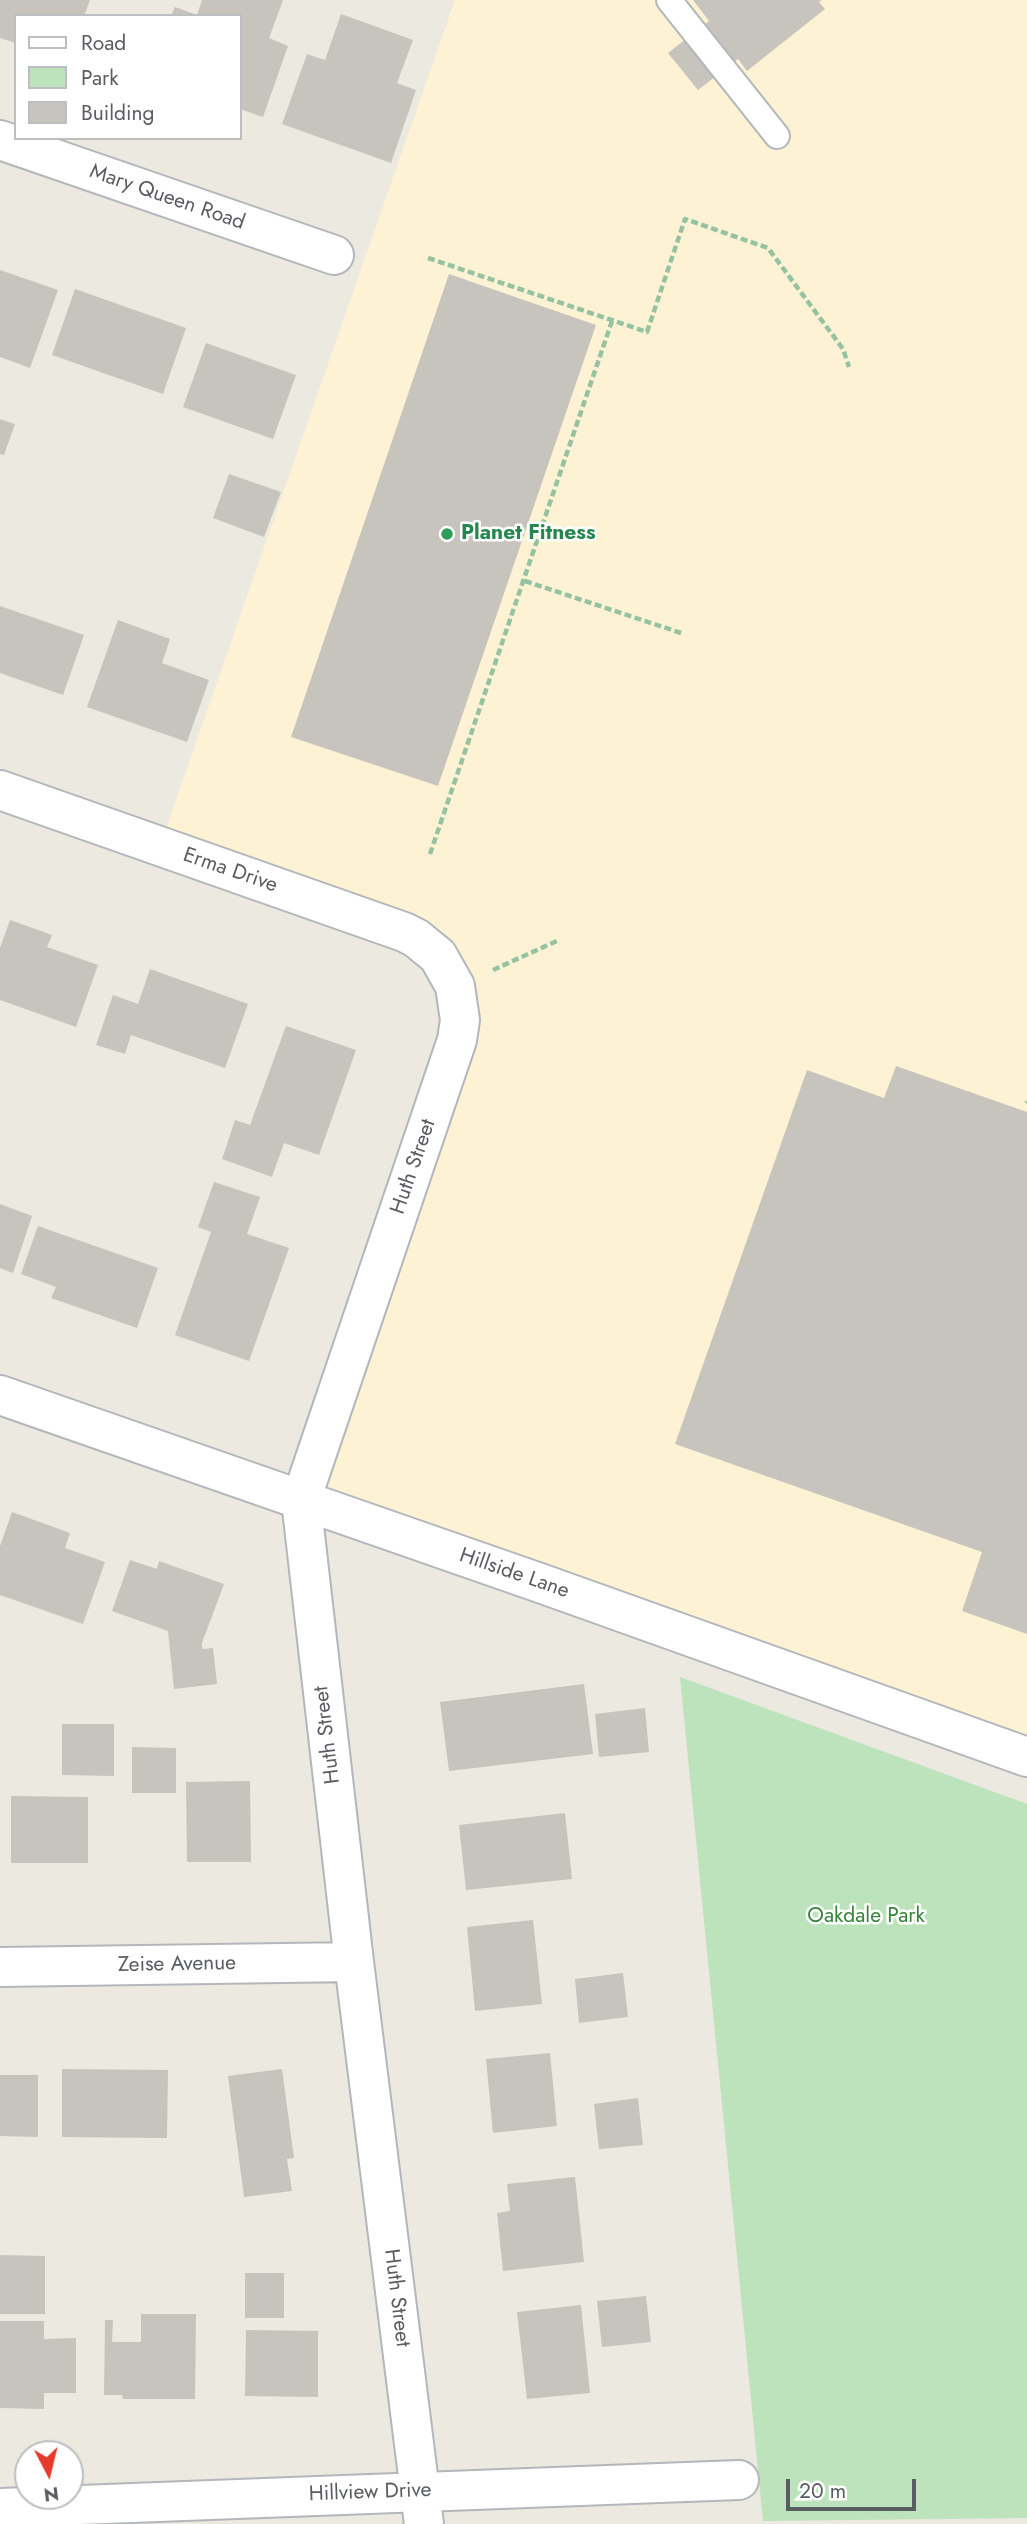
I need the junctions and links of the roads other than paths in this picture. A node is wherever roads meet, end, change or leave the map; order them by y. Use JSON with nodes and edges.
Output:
{"nodes":[{"id":1,"x":669,"y":0,"type":"edge"},
{"id":2,"x":777,"y":136,"type":"dead end"},
{"id":3,"x":0,"y":140,"type":"edge"},
{"id":4,"x":334,"y":256,"type":"dead end"},
{"id":5,"x":0,"y":790,"type":"edge"},
{"id":6,"x":451,"y":978,"type":"joint"},
{"id":7,"x":0,"y":1395,"type":"edge"},
{"id":8,"x":301,"y":1500,"type":"junction"},
{"id":9,"x":1027,"y":1757,"type":"edge"},
{"id":10,"x":354,"y":1962,"type":"junction"},
{"id":11,"x":0,"y":1967,"type":"edge"},
{"id":12,"x":739,"y":2480,"type":"dead end"},
{"id":13,"x":422,"y":2507,"type":"edge"},
{"id":14,"x":0,"y":2508,"type":"edge"}],
"edges":[{"from":1,"to":2,"type":"lane"},
{"from":3,"to":4,"type":"street","name":"Mary Queen Road"},
{"from":5,"to":6,"type":"street","name":"Erma Drive"},
{"from":6,"to":8,"type":"street","name":"Huth Street"},
{"from":7,"to":8,"type":"street","name":"Hillside Lane"},
{"from":8,"to":9,"type":"street","name":"Hillside Lane"},
{"from":8,"to":10,"type":"street","name":"Huth Street"},
{"from":10,"to":11,"type":"street","name":"Zeise Avenue"},
{"from":10,"to":13,"type":"street","name":"Huth Street"},
{"from":12,"to":13,"type":"street","name":"Hillview Drive"},
{"from":13,"to":14,"type":"street","name":"Hillview Drive"}]}
